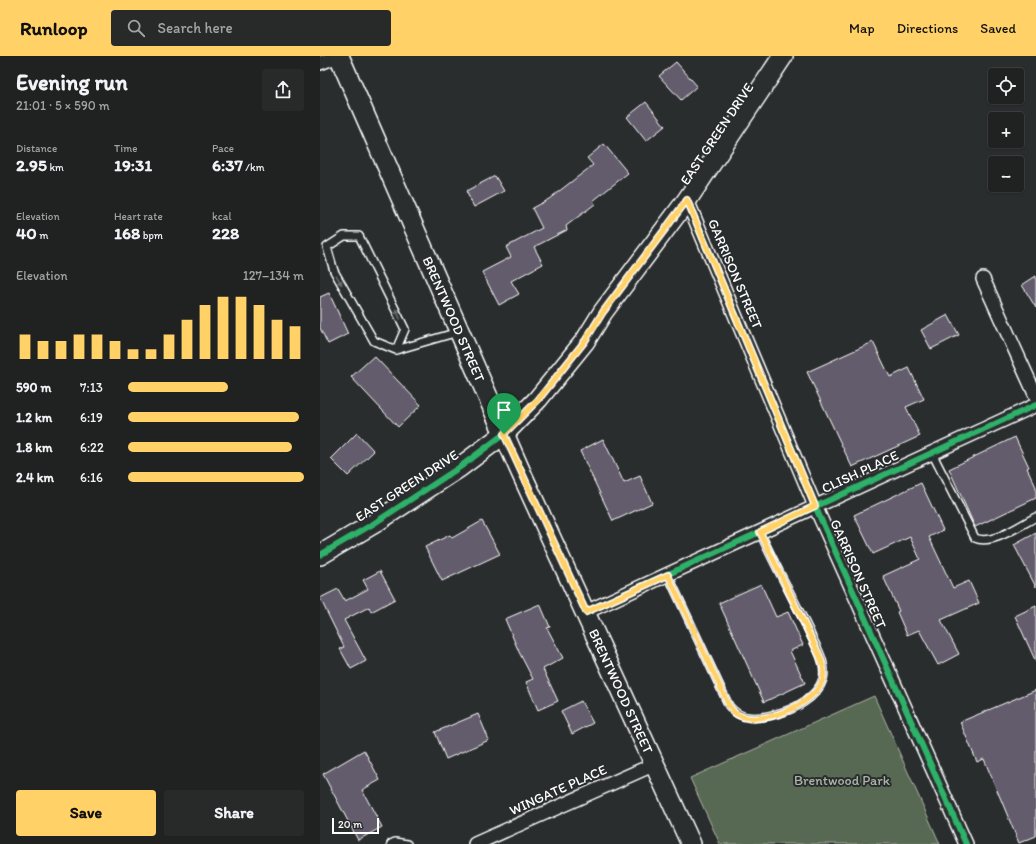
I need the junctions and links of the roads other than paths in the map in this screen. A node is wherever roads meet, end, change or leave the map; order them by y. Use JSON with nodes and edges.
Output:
{"nodes":[{"id":1,"x":338,"y":56,"type":"edge"},
{"id":2,"x":783,"y":56,"type":"edge"},
{"id":3,"x":320,"y":64,"type":"edge"},
{"id":4,"x":687,"y":200,"type":"junction"},
{"id":5,"x":983,"y":279,"type":"dead end"},
{"id":6,"x":460,"y":332,"type":"junction"},
{"id":7,"x":396,"y":350,"type":"junction"},
{"id":8,"x":1036,"y":396,"type":"edge"},
{"id":9,"x":1036,"y":405,"type":"edge"},
{"id":10,"x":504,"y":434,"type":"junction"},
{"id":11,"x":932,"y":453,"type":"junction"},
{"id":12,"x":815,"y":506,"type":"junction"},
{"id":13,"x":1036,"y":517,"type":"edge"},
{"id":14,"x":760,"y":532,"type":"junction"},
{"id":15,"x":320,"y":555,"type":"edge"},
{"id":16,"x":668,"y":575,"type":"junction"},
{"id":17,"x":586,"y":612,"type":"junction"},
{"id":18,"x":655,"y":764,"type":"junction"},
{"id":19,"x":391,"y":844,"type":"edge"},
{"id":20,"x":407,"y":844,"type":"edge"},
{"id":21,"x":474,"y":844,"type":"edge"},
{"id":22,"x":691,"y":844,"type":"edge"},
{"id":23,"x":966,"y":844,"type":"edge"}],
"edges":[{"from":1,"to":3,"type":"street"},
{"from":1,"to":6,"type":"main road","name":"BRENTWOOD STREET"},
{"from":2,"to":4,"type":"main road","name":"EAST GREEN DRIVE"},
{"from":4,"to":10,"type":"main road","name":"EAST GREEN DRIVE"},
{"from":4,"to":12,"type":"street","name":"GARRISON STREET"},
{"from":5,"to":8,"type":"street"},
{"from":6,"to":7,"type":"lane"},
{"from":6,"to":10,"type":"main road","name":"BRENTWOOD STREET"},
{"from":7,"to":7,"type":"lane","one_way":true},
{"from":9,"to":11,"type":"street","name":"CLISH PLACE"},
{"from":10,"to":15,"type":"main road","name":"EAST GREEN DRIVE"},
{"from":10,"to":17,"type":"main road","name":"BRENTWOOD STREET"},
{"from":11,"to":12,"type":"street","name":"CLISH PLACE"},
{"from":11,"to":13,"type":"lane"},
{"from":12,"to":14,"type":"street","name":"CLISH PLACE"},
{"from":12,"to":23,"type":"street","name":"GARRISON STREET"},
{"from":14,"to":16,"type":"street","name":"CLISH PLACE"},
{"from":14,"to":16,"type":"lane"},
{"from":16,"to":17,"type":"street","name":"CLISH PLACE"},
{"from":17,"to":18,"type":"main road","name":"BRENTWOOD STREET"},
{"from":18,"to":21,"type":"street","name":"WINGATE PLACE"},
{"from":18,"to":22,"type":"main road","name":"BRENTWOOD STREET"},
{"from":19,"to":20,"type":"lane"}]}
